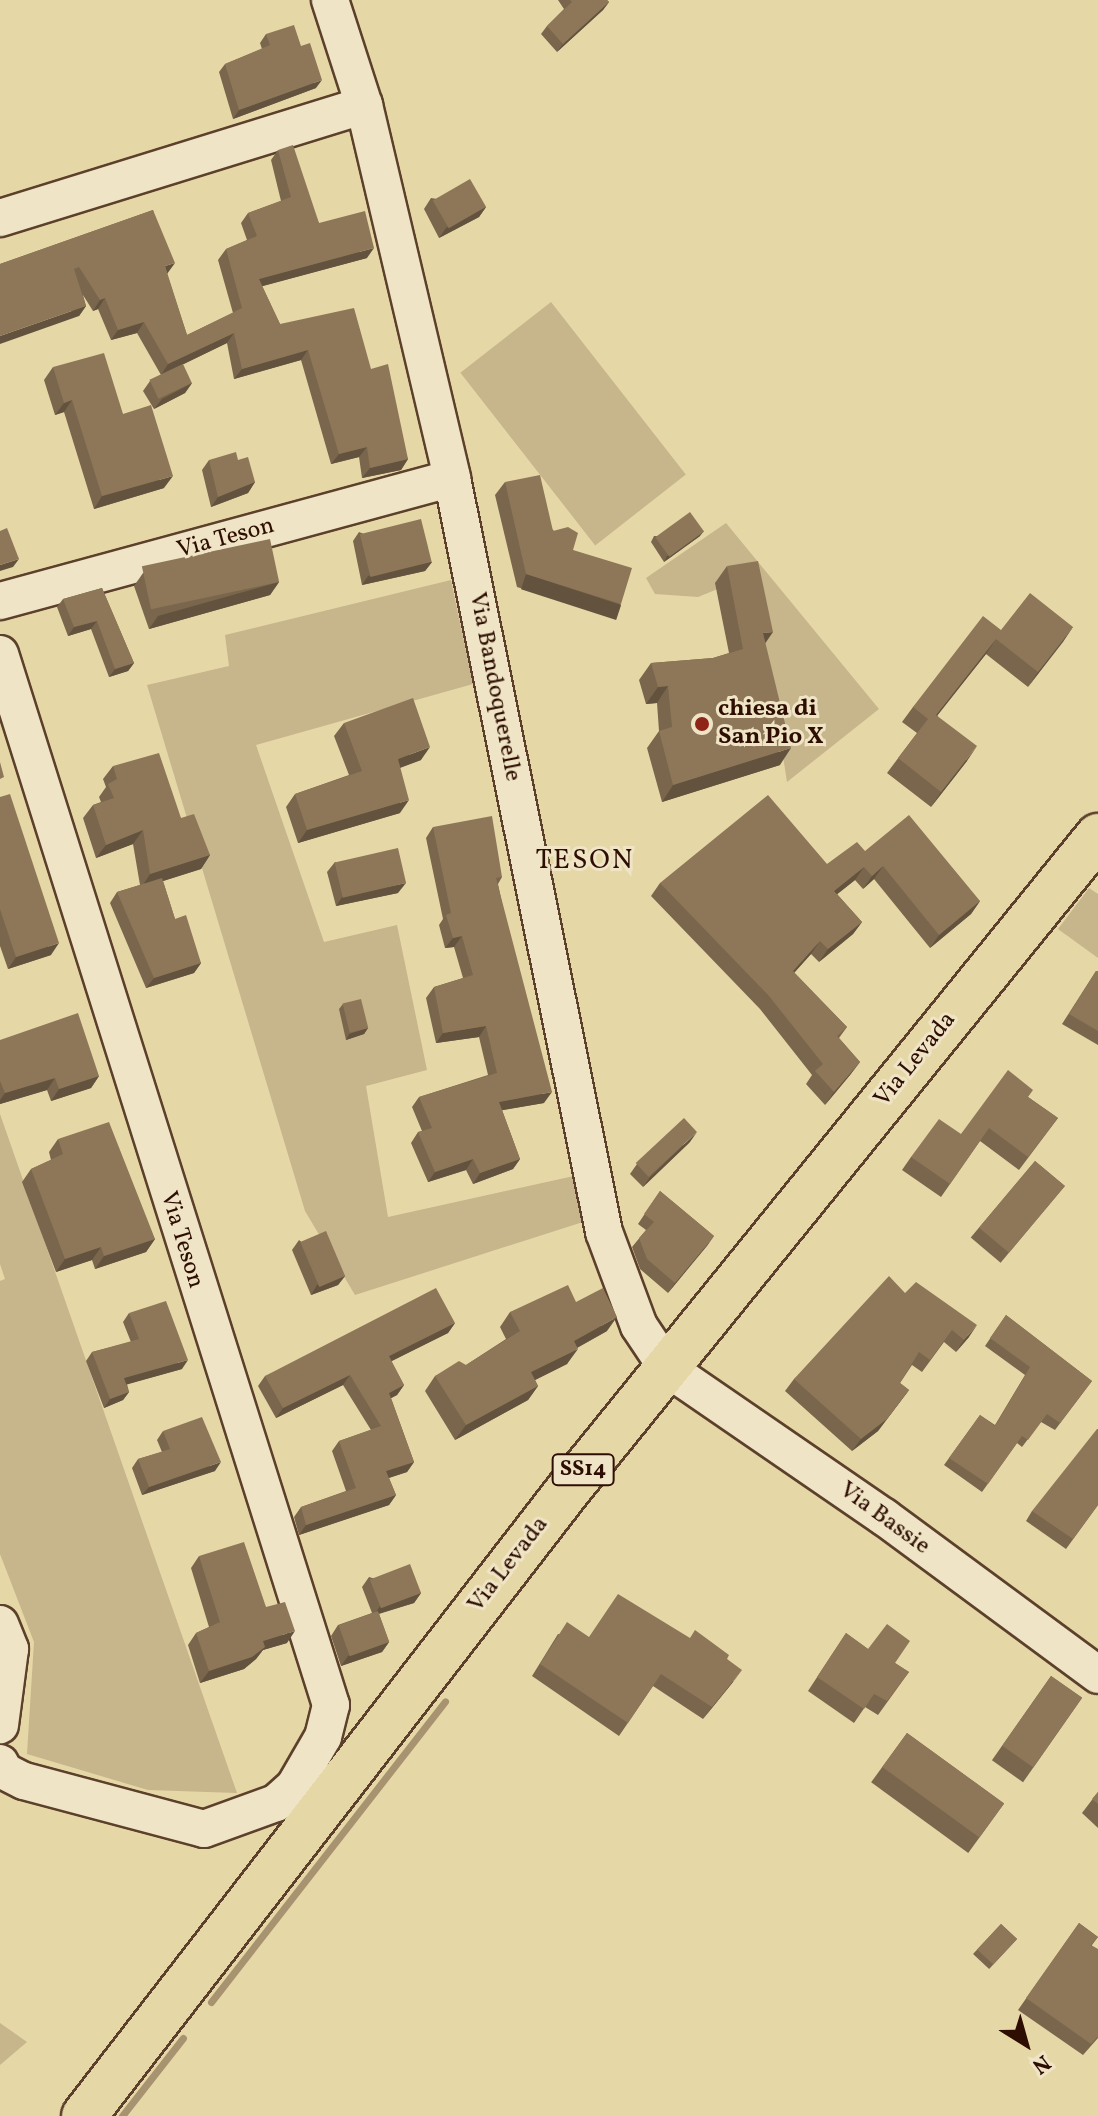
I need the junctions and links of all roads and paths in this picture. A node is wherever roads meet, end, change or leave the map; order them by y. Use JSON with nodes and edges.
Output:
{"nodes":[{"id":1,"x":330,"y":0,"type":"edge"},
{"id":2,"x":364,"y":105,"type":"junction"},
{"id":3,"x":0,"y":218,"type":"edge"},
{"id":4,"x":452,"y":478,"type":"junction"},
{"id":5,"x":0,"y":601,"type":"edge"},
{"id":6,"x":0,"y":654,"type":"edge"},
{"id":7,"x":1098,"y":836,"type":"edge"},
{"id":8,"x":667,"y":1368,"type":"junction"},
{"id":9,"x":0,"y":1624,"type":"edge"},
{"id":10,"x":1098,"y":1675,"type":"edge"},
{"id":11,"x":0,"y":1725,"type":"edge"},
{"id":12,"x":0,"y":1763,"type":"edge"},
{"id":13,"x":306,"y":1799,"type":"junction"},
{"id":14,"x":84,"y":2116,"type":"edge"}],
"edges":[{"from":1,"to":2,"type":"street","name":"Via Bandoquerelle"},
{"from":2,"to":3,"type":"street"},
{"from":2,"to":4,"type":"street","name":"Via Bandoquerelle"},
{"from":4,"to":5,"type":"street","name":"Via Teson"},
{"from":4,"to":8,"type":"street","name":"Via Bandoquerelle"},
{"from":6,"to":13,"type":"street","name":"Via Teson"},
{"from":7,"to":8,"type":"main road","name":"Via Levada","number":"SS14"},
{"from":8,"to":10,"type":"street","name":"Via Bassie"},
{"from":8,"to":13,"type":"main road","name":"Via Levada","number":"SS14"},
{"from":9,"to":11,"type":"street"},
{"from":12,"to":13,"type":"street"},
{"from":13,"to":14,"type":"main road","name":"Via Levada","number":"SS14"}]}
